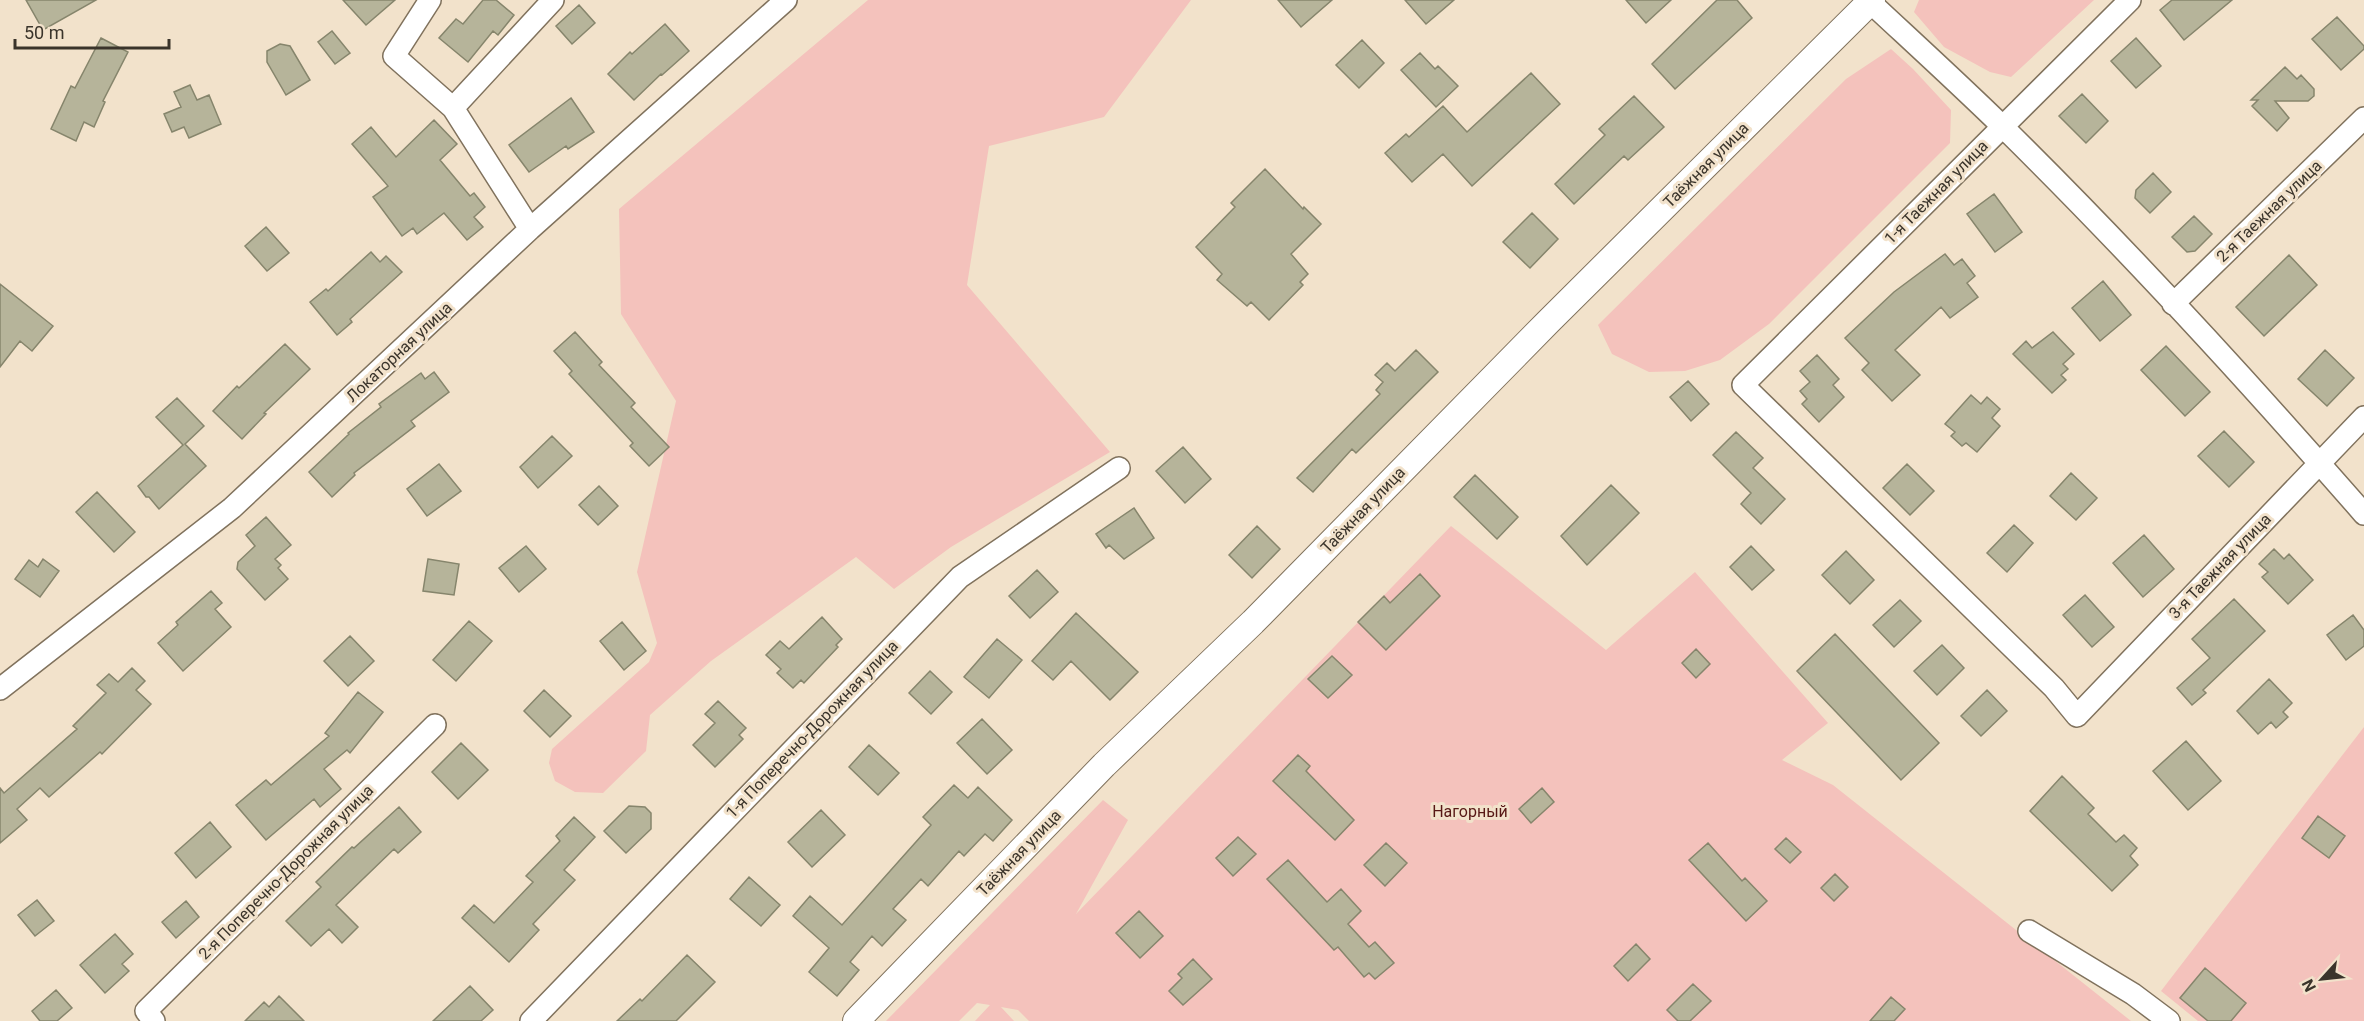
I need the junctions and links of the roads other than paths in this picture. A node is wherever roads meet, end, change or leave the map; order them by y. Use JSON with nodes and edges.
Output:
{"nodes":[{"id":1,"x":430,"y":0,"type":"edge"},
{"id":2,"x":553,"y":0,"type":"edge"},
{"id":3,"x":786,"y":0,"type":"edge"},
{"id":4,"x":2130,"y":0,"type":"edge"},
{"id":5,"x":1871,"y":1,"type":"edge"},
{"id":6,"x":453,"y":108,"type":"junction"},
{"id":7,"x":2364,"y":118,"type":"edge"},
{"id":8,"x":2002,"y":126,"type":"junction"},
{"id":9,"x":530,"y":229,"type":"junction"},
{"id":10,"x":2174,"y":304,"type":"junction"},
{"id":11,"x":2364,"y":417,"type":"edge"},
{"id":12,"x":2319,"y":462,"type":"junction"},
{"id":13,"x":1119,"y":468,"type":"dead end"},
{"id":14,"x":2364,"y":514,"type":"edge"},
{"id":15,"x":0,"y":689,"type":"edge"},
{"id":16,"x":2077,"y":716,"type":"joint"},
{"id":17,"x":435,"y":725,"type":"dead end"},
{"id":18,"x":2029,"y":931,"type":"dead end"},
{"id":19,"x":154,"y":1021,"type":"edge"},
{"id":20,"x":531,"y":1021,"type":"edge"},
{"id":21,"x":856,"y":1021,"type":"edge"},
{"id":22,"x":2169,"y":1021,"type":"edge"}],
"edges":[{"from":1,"to":6,"type":"street"},
{"from":2,"to":6,"type":"street"},
{"from":3,"to":9,"type":"street","name":"Локаторная улица"},
{"from":4,"to":8,"type":"street","name":"1-я Таежная улица"},
{"from":5,"to":8,"type":"street"},
{"from":5,"to":21,"type":"street","name":"Таёжная улица"},
{"from":6,"to":9,"type":"street"},
{"from":7,"to":10,"type":"street","name":"2-я Таежная улица"},
{"from":8,"to":10,"type":"street"},
{"from":8,"to":16,"type":"street","name":"1-я Таежная улица"},
{"from":9,"to":15,"type":"street","name":"Локаторная улица"},
{"from":10,"to":12,"type":"street"},
{"from":11,"to":12,"type":"street","name":"3-я Таежная улица"},
{"from":12,"to":14,"type":"street"},
{"from":12,"to":16,"type":"street","name":"3-я Таежная улица"},
{"from":13,"to":20,"type":"street","name":"1-я Поперечно-Дорожная улица"},
{"from":17,"to":19,"type":"street","name":"2-я Поперечно-Дорожная улица"},
{"from":18,"to":22,"type":"street"}]}
